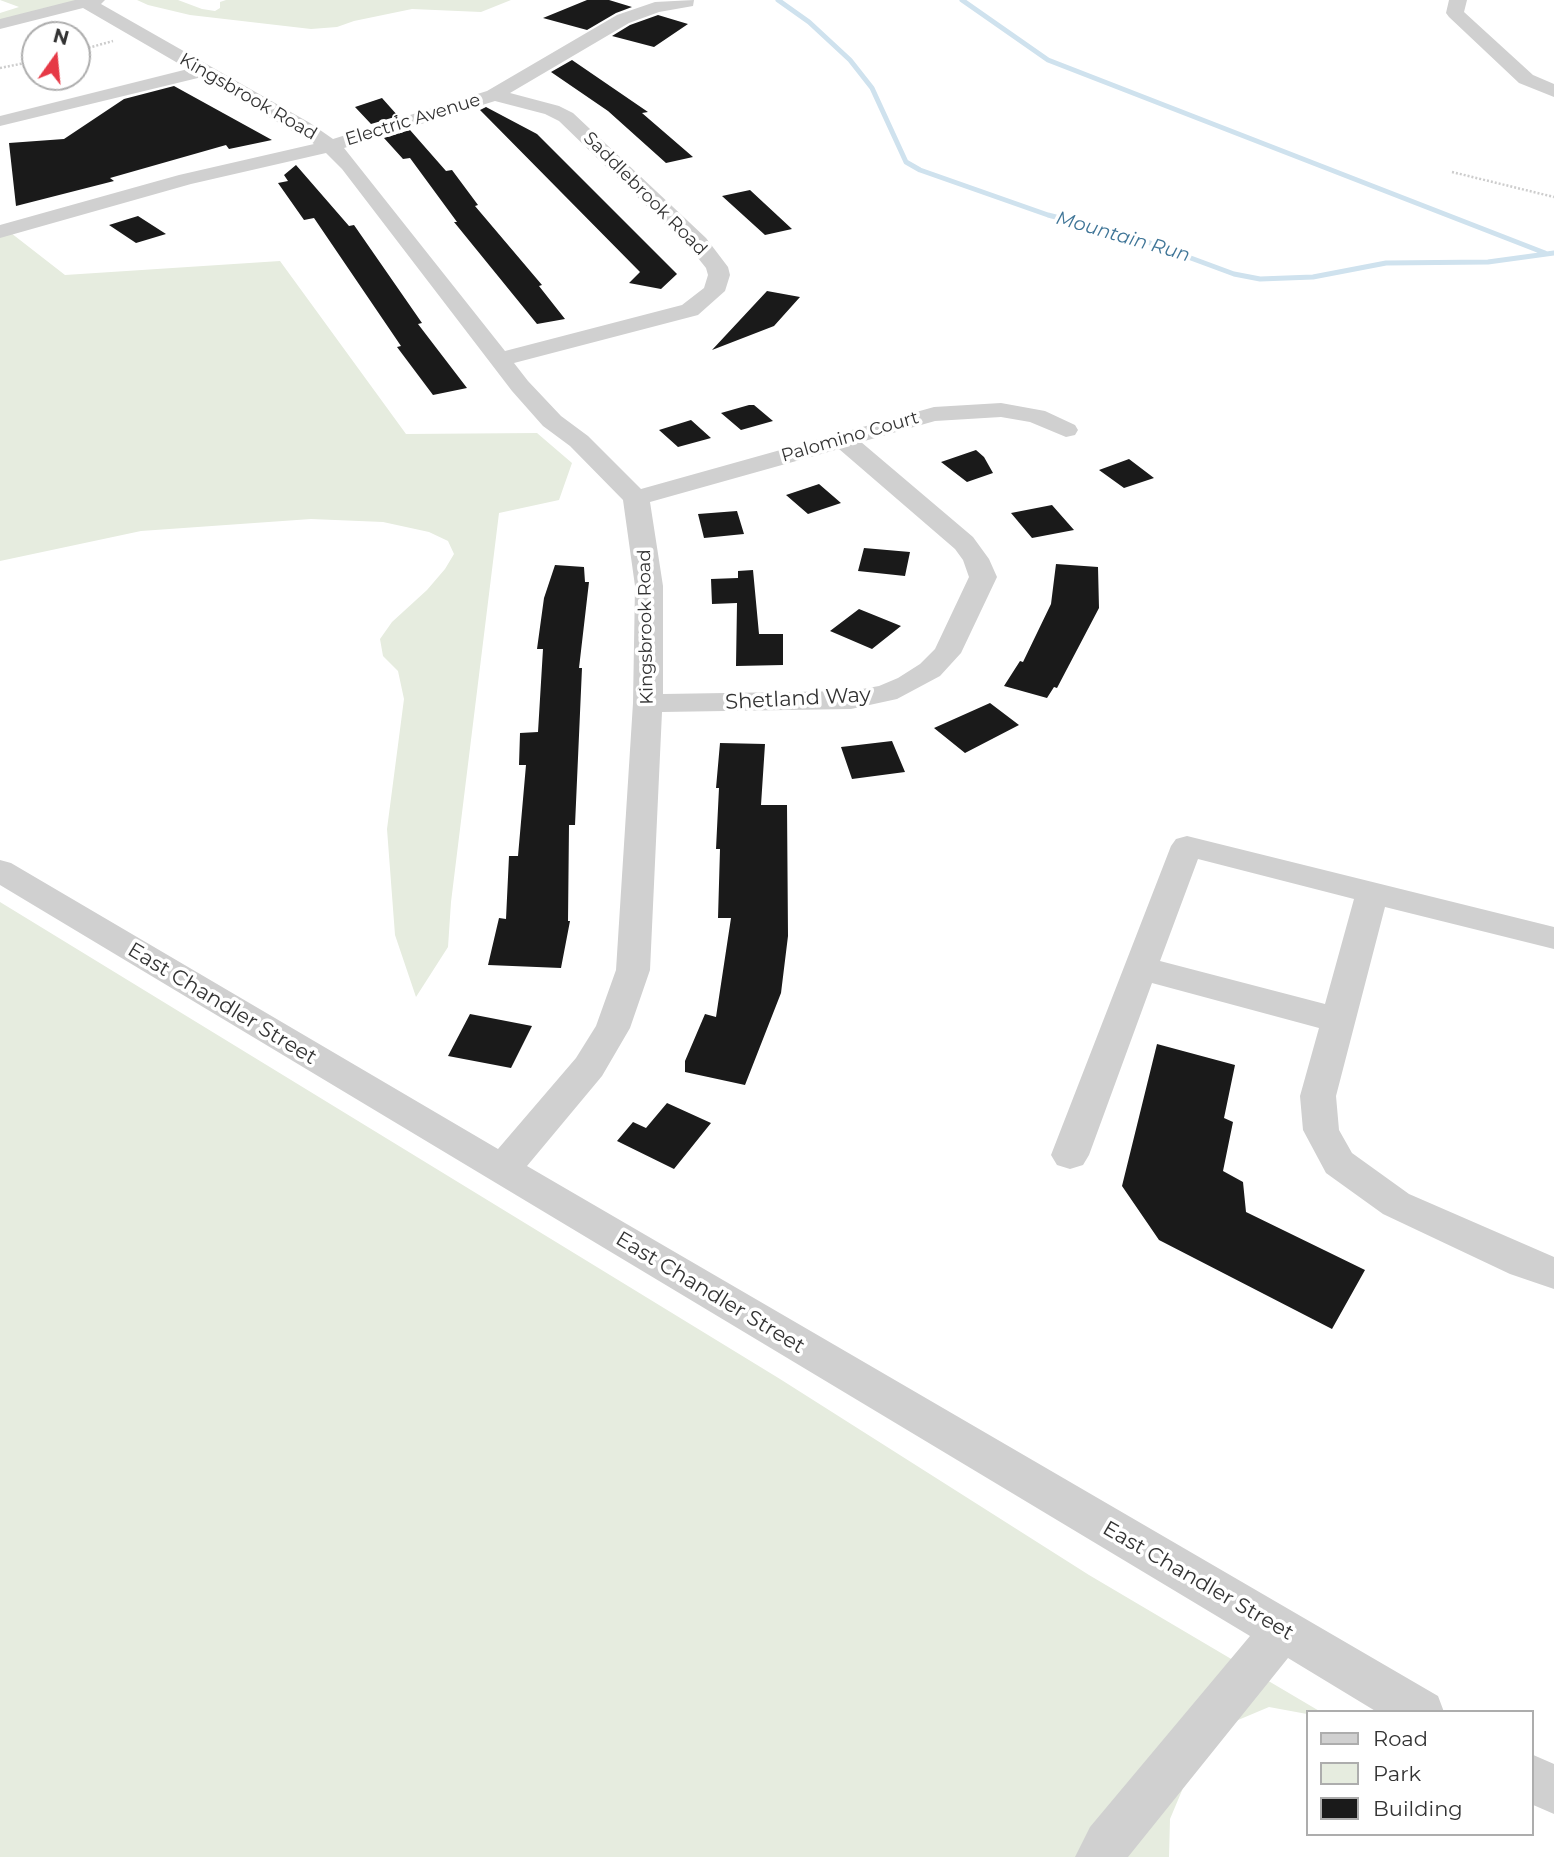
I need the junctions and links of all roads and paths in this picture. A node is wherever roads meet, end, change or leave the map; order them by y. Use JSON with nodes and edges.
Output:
{"nodes":[{"id":1,"x":1458,"y":0,"type":"edge"},
{"id":2,"x":92,"y":2,"type":"edge"},
{"id":3,"x":687,"y":2,"type":"dead end"},
{"id":4,"x":0,"y":24,"type":"edge"},
{"id":5,"x":139,"y":34,"type":"junction"},
{"id":6,"x":91,"y":47,"type":"edge"},
{"id":7,"x":21,"y":64,"type":"edge"},
{"id":8,"x":0,"y":68,"type":"edge"},
{"id":9,"x":203,"y":71,"type":"junction"},
{"id":10,"x":1554,"y":91,"type":"edge"},
{"id":11,"x":494,"y":94,"type":"junction"},
{"id":12,"x":4,"y":121,"type":"dead end"},
{"id":13,"x":330,"y":146,"type":"junction"},
{"id":14,"x":1452,"y":172,"type":"dead end"},
{"id":15,"x":1554,"y":197,"type":"edge"},
{"id":16,"x":0,"y":232,"type":"edge"},
{"id":17,"x":500,"y":359,"type":"junction"},
{"id":18,"x":1066,"y":430,"type":"dead end"},
{"id":19,"x":844,"y":440,"type":"junction"},
{"id":20,"x":636,"y":498,"type":"junction"},
{"id":21,"x":648,"y":703,"type":"junction"},
{"id":22,"x":0,"y":871,"type":"edge"},
{"id":23,"x":1372,"y":892,"type":"junction"},
{"id":24,"x":1554,"y":938,"type":"edge"},
{"id":25,"x":1141,"y":968,"type":"junction"},
{"id":26,"x":1337,"y":1020,"type":"junction"},
{"id":27,"x":1070,"y":1155,"type":"dead end"},
{"id":28,"x":503,"y":1169,"type":"junction"},
{"id":29,"x":1554,"y":1273,"type":"edge"},
{"id":30,"x":1283,"y":1630,"type":"junction"},
{"id":31,"x":1418,"y":1710,"type":"edge"},
{"id":32,"x":1533,"y":1778,"type":"edge"},
{"id":33,"x":1554,"y":1790,"type":"edge"},
{"id":34,"x":1100,"y":1857,"type":"edge"}],
"edges":[{"from":1,"to":10,"type":"street"},
{"from":2,"to":4,"type":"street"},
{"from":2,"to":5,"type":"street","name":"Kingsbrook Road"},
{"from":3,"to":11,"type":"street","name":"Electric Avenue"},
{"from":5,"to":6,"type":"path"},
{"from":5,"to":9,"type":"street","name":"Kingsbrook Road"},
{"from":7,"to":8,"type":"path"},
{"from":9,"to":12,"type":"street"},
{"from":9,"to":13,"type":"street","name":"Kingsbrook Road"},
{"from":11,"to":13,"type":"street","name":"Electric Avenue"},
{"from":11,"to":17,"type":"street","name":"Saddlebrook Road"},
{"from":13,"to":16,"type":"street","name":"Electric Avenue"},
{"from":13,"to":17,"type":"street","name":"Kingsbrook Road"},
{"from":14,"to":15,"type":"path"},
{"from":17,"to":20,"type":"street","name":"Kingsbrook Road"},
{"from":18,"to":19,"type":"street","name":"Palomino Court"},
{"from":19,"to":20,"type":"street","name":"Palomino Court"},
{"from":19,"to":21,"type":"street","name":"Shetland Way"},
{"from":20,"to":21,"type":"street","name":"Kingsbrook Road"},
{"from":21,"to":28,"type":"street","name":"Kingsbrook Road"},
{"from":22,"to":28,"type":"street","name":"East Chandler Street"},
{"from":23,"to":24,"type":"street"},
{"from":23,"to":25,"type":"street"},
{"from":23,"to":26,"type":"street"},
{"from":25,"to":26,"type":"street"},
{"from":25,"to":27,"type":"street"},
{"from":26,"to":29,"type":"street"},
{"from":28,"to":30,"type":"street","name":"East Chandler Street"},
{"from":30,"to":31,"type":"street","name":"East Chandler Street"},
{"from":30,"to":34,"type":"street"},
{"from":32,"to":33,"type":"street"}]}
